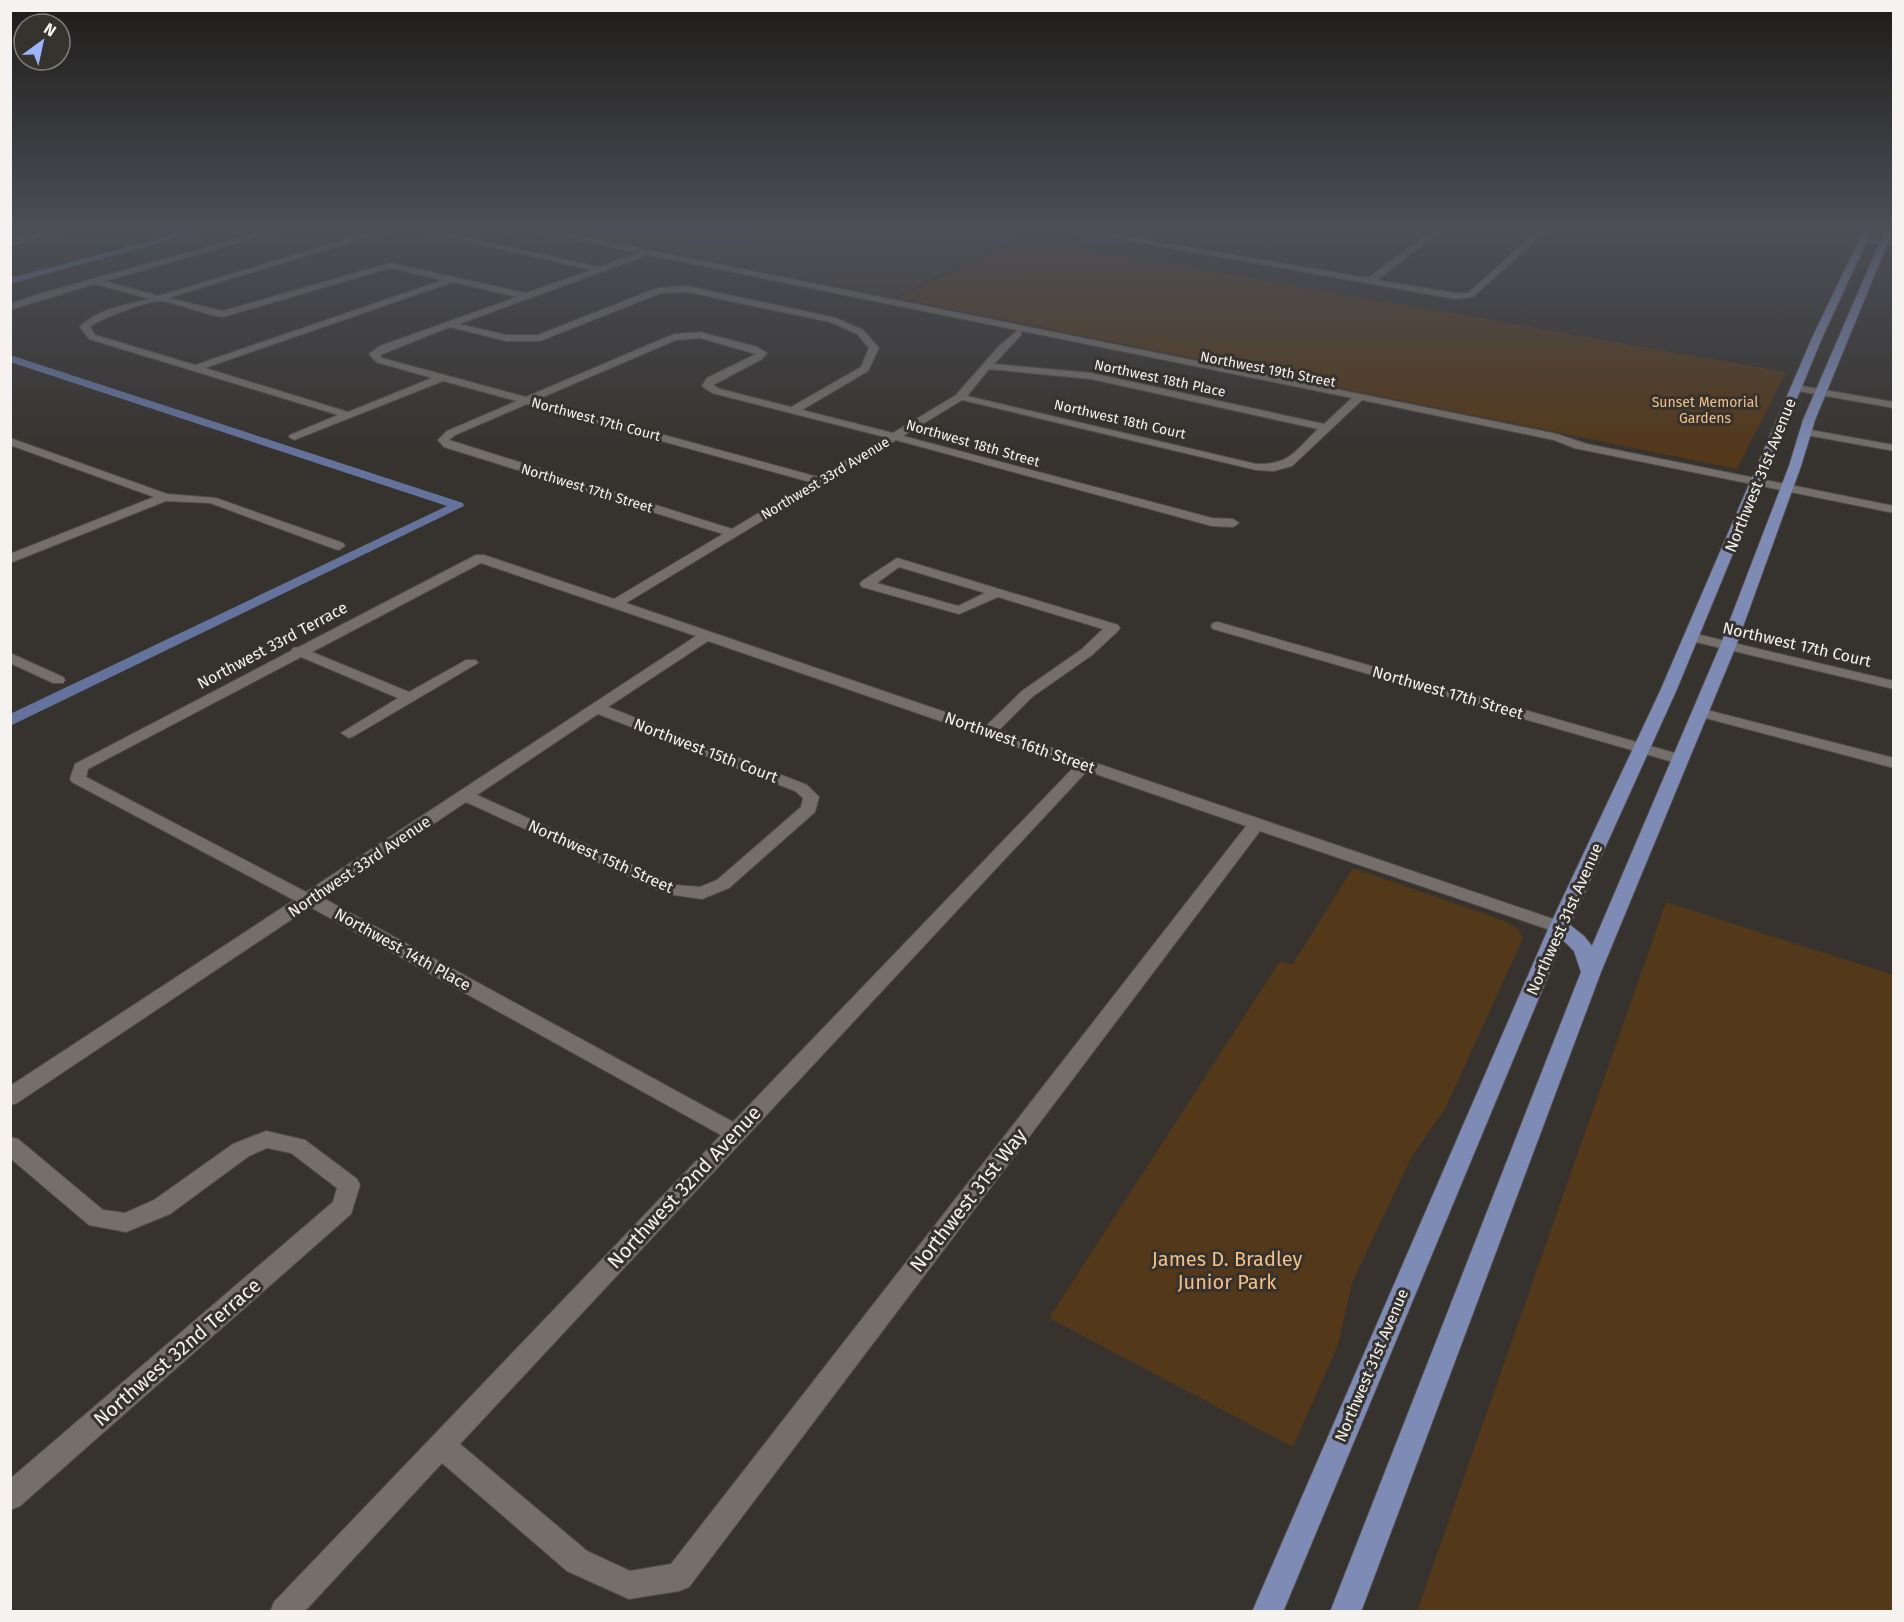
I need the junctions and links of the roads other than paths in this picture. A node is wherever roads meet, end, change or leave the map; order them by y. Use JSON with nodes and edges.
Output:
{"nodes":[{"id":1,"x":133,"y":306,"type":"edge"},
{"id":2,"x":185,"y":306,"type":"edge"},
{"id":3,"x":251,"y":306,"type":"edge"},
{"id":4,"x":377,"y":306,"type":"edge"},
{"id":5,"x":500,"y":306,"type":"edge"},
{"id":6,"x":621,"y":306,"type":"edge"},
{"id":7,"x":765,"y":306,"type":"edge"},
{"id":8,"x":890,"y":306,"type":"edge"},
{"id":9,"x":906,"y":306,"type":"edge"},
{"id":10,"x":1834,"y":306,"type":"edge"},
{"id":11,"x":1860,"y":306,"type":"edge"},
{"id":12,"x":450,"y":324,"type":"junction"},
{"id":13,"x":1018,"y":333,"type":"junction"},
{"id":14,"x":987,"y":366,"type":"junction"},
{"id":15,"x":196,"y":368,"type":"junction"},
{"id":16,"x":443,"y":377,"type":"junction"},
{"id":17,"x":1796,"y":388,"type":"junction"},
{"id":18,"x":1820,"y":393,"type":"junction"},
{"id":19,"x":960,"y":397,"type":"junction"},
{"id":20,"x":1357,"y":399,"type":"junction"},
{"id":21,"x":527,"y":400,"type":"junction"},
{"id":22,"x":1893,"y":405,"type":"edge"},
{"id":23,"x":792,"y":411,"type":"junction"},
{"id":24,"x":348,"y":415,"type":"junction"},
{"id":25,"x":1326,"y":428,"type":"junction"},
{"id":26,"x":1805,"y":432,"type":"junction"},
{"id":27,"x":894,"y":436,"type":"junction"},
{"id":28,"x":294,"y":437,"type":"dead end"},
{"id":29,"x":10,"y":441,"type":"edge"},
{"id":30,"x":1893,"y":448,"type":"edge"},
{"id":31,"x":819,"y":482,"type":"junction"},
{"id":32,"x":1758,"y":483,"type":"junction"},
{"id":33,"x":1786,"y":489,"type":"junction"},
{"id":34,"x":165,"y":497,"type":"junction"},
{"id":35,"x":1893,"y":510,"type":"edge"},
{"id":36,"x":1233,"y":523,"type":"dead end"},
{"id":37,"x":734,"y":533,"type":"junction"},
{"id":38,"x":339,"y":546,"type":"dead end"},
{"id":39,"x":480,"y":558,"type":"joint"},
{"id":40,"x":10,"y":559,"type":"edge"},
{"id":41,"x":997,"y":593,"type":"junction"},
{"id":42,"x":615,"y":604,"type":"junction"},
{"id":43,"x":1218,"y":626,"type":"dead end"},
{"id":44,"x":707,"y":635,"type":"junction"},
{"id":45,"x":1692,"y":636,"type":"junction"},
{"id":46,"x":1728,"y":646,"type":"junction"},
{"id":47,"x":298,"y":651,"type":"junction"},
{"id":48,"x":10,"y":657,"type":"edge"},
{"id":49,"x":471,"y":663,"type":"dead end"},
{"id":50,"x":58,"y":680,"type":"dead end"},
{"id":51,"x":1893,"y":685,"type":"edge"},
{"id":52,"x":410,"y":698,"type":"junction"},
{"id":53,"x":597,"y":708,"type":"junction"},
{"id":54,"x":1700,"y":712,"type":"junction"},
{"id":55,"x":989,"y":731,"type":"junction"},
{"id":56,"x":349,"y":733,"type":"dead end"},
{"id":57,"x":1642,"y":748,"type":"junction"},
{"id":58,"x":1679,"y":759,"type":"junction"},
{"id":59,"x":1893,"y":763,"type":"edge"},
{"id":60,"x":1085,"y":764,"type":"junction"},
{"id":61,"x":81,"y":766,"type":"joint"},
{"id":62,"x":465,"y":796,"type":"junction"},
{"id":63,"x":811,"y":797,"type":"joint"},
{"id":64,"x":1257,"y":823,"type":"junction"},
{"id":65,"x":308,"y":900,"type":"junction"},
{"id":66,"x":1559,"y":927,"type":"junction"},
{"id":67,"x":1591,"y":972,"type":"junction"},
{"id":68,"x":10,"y":1097,"type":"edge"},
{"id":69,"x":735,"y":1133,"type":"junction"},
{"id":70,"x":10,"y":1145,"type":"edge"},
{"id":71,"x":441,"y":1445,"type":"junction"},
{"id":72,"x":10,"y":1497,"type":"edge"},
{"id":73,"x":284,"y":1611,"type":"edge"},
{"id":74,"x":1267,"y":1611,"type":"edge"},
{"id":75,"x":1345,"y":1611,"type":"edge"}],
"edges":[{"from":1,"to":15,"type":"street"},
{"from":2,"to":3,"type":"street"},
{"from":4,"to":15,"type":"street"},
{"from":5,"to":12,"type":"street"},
{"from":6,"to":12,"type":"street"},
{"from":7,"to":23,"type":"street"},
{"from":8,"to":13,"type":"street","name":"Northwest 19th Street"},
{"from":9,"to":20,"type":"street","name":"Northwest 19th Street"},
{"from":10,"to":17,"type":"main road","name":"Northwest 31st Avenue"},
{"from":11,"to":18,"type":"main road","name":"Northwest 31st Avenue"},
{"from":12,"to":16,"type":"street","name":"Northwest 17th Court"},
{"from":13,"to":14,"type":"street","name":"Northwest 33rd Avenue"},
{"from":13,"to":20,"type":"street","name":"Northwest 19th Street"},
{"from":14,"to":19,"type":"street","name":"Northwest 33rd Avenue"},
{"from":14,"to":25,"type":"street","name":"Northwest 18th Place"},
{"from":15,"to":24,"type":"street"},
{"from":16,"to":21,"type":"street","name":"Northwest 17th Court"},
{"from":16,"to":24,"type":"street"},
{"from":17,"to":18,"type":"street"},
{"from":17,"to":32,"type":"main road","name":"Northwest 31st Avenue"},
{"from":18,"to":22,"type":"street"},
{"from":18,"to":26,"type":"main road","name":"Northwest 31st Avenue"},
{"from":19,"to":25,"type":"street","name":"Northwest 18th Court"},
{"from":19,"to":27,"type":"street","name":"Northwest 33rd Avenue"},
{"from":20,"to":25,"type":"street"},
{"from":20,"to":32,"type":"street","name":"Northwest 19th Street"},
{"from":21,"to":23,"type":"street","name":"Northwest 18th Street"},
{"from":21,"to":31,"type":"street","name":"Northwest 17th Court"},
{"from":21,"to":37,"type":"street","name":"Northwest 17th Street"},
{"from":23,"to":27,"type":"street","name":"Northwest 18th Street"},
{"from":24,"to":28,"type":"street"},
{"from":26,"to":30,"type":"street"},
{"from":26,"to":33,"type":"main road","name":"Northwest 31st Avenue"},
{"from":27,"to":31,"type":"street","name":"Northwest 33rd Avenue"},
{"from":27,"to":36,"type":"street","name":"Northwest 18th Street"},
{"from":29,"to":34,"type":"street"},
{"from":31,"to":37,"type":"street","name":"Northwest 33rd Avenue"},
{"from":32,"to":33,"type":"street","name":"Northwest 19th Street"},
{"from":32,"to":45,"type":"main road","name":"Northwest 31st Avenue"},
{"from":33,"to":35,"type":"street","name":"Northwest 19th Street"},
{"from":33,"to":46,"type":"main road","name":"Northwest 31st Avenue"},
{"from":34,"to":38,"type":"street"},
{"from":34,"to":40,"type":"street"},
{"from":37,"to":42,"type":"street","name":"Northwest 33rd Avenue"},
{"from":39,"to":42,"type":"street","name":"Northwest 16th Street"},
{"from":39,"to":47,"type":"street","name":"Northwest 33rd Terrace"},
{"from":41,"to":41,"type":"street"},
{"from":41,"to":55,"type":"street"},
{"from":42,"to":44,"type":"street","name":"Northwest 16th Street"},
{"from":43,"to":57,"type":"street","name":"Northwest 17th Street"},
{"from":44,"to":53,"type":"street","name":"Northwest 33rd Avenue"},
{"from":44,"to":55,"type":"street","name":"Northwest 16th Street"},
{"from":45,"to":46,"type":"street","name":"Northwest 17th Court"},
{"from":45,"to":57,"type":"main road","name":"Northwest 31st Avenue"},
{"from":46,"to":51,"type":"street","name":"Northwest 17th Court"},
{"from":46,"to":54,"type":"main road","name":"Northwest 31st Avenue"},
{"from":47,"to":52,"type":"street"},
{"from":47,"to":61,"type":"street","name":"Northwest 33rd Terrace"},
{"from":48,"to":50,"type":"street"},
{"from":49,"to":52,"type":"street"},
{"from":52,"to":56,"type":"street"},
{"from":53,"to":62,"type":"street","name":"Northwest 33rd Avenue"},
{"from":53,"to":63,"type":"street","name":"Northwest 15th Court"},
{"from":54,"to":58,"type":"main road","name":"Northwest 31st Avenue"},
{"from":54,"to":59,"type":"street"},
{"from":55,"to":60,"type":"street","name":"Northwest 16th Street"},
{"from":57,"to":58,"type":"street","name":"Northwest 17th Street"},
{"from":57,"to":66,"type":"main road","name":"Northwest 31st Avenue"},
{"from":58,"to":67,"type":"main road","name":"Northwest 31st Avenue"},
{"from":60,"to":64,"type":"street","name":"Northwest 16th Street"},
{"from":60,"to":69,"type":"street","name":"Northwest 32nd Avenue"},
{"from":61,"to":65,"type":"street","name":"Northwest 14th Place"},
{"from":62,"to":63,"type":"street","name":"Northwest 15th Street"},
{"from":62,"to":65,"type":"street","name":"Northwest 33rd Avenue"},
{"from":64,"to":66,"type":"street","name":"Northwest 16th Street"},
{"from":64,"to":71,"type":"street","name":"Northwest 31st Way"},
{"from":65,"to":68,"type":"street","name":"Northwest 33rd Avenue"},
{"from":65,"to":69,"type":"street","name":"Northwest 14th Place"},
{"from":66,"to":67,"type":"main road"},
{"from":66,"to":74,"type":"main road","name":"Northwest 31st Avenue"},
{"from":67,"to":75,"type":"main road","name":"Northwest 31st Avenue"},
{"from":69,"to":71,"type":"street","name":"Northwest 32nd Avenue"},
{"from":70,"to":72,"type":"street","name":"Northwest 32nd Terrace"},
{"from":71,"to":73,"type":"street","name":"Northwest 32nd Avenue"}]}
